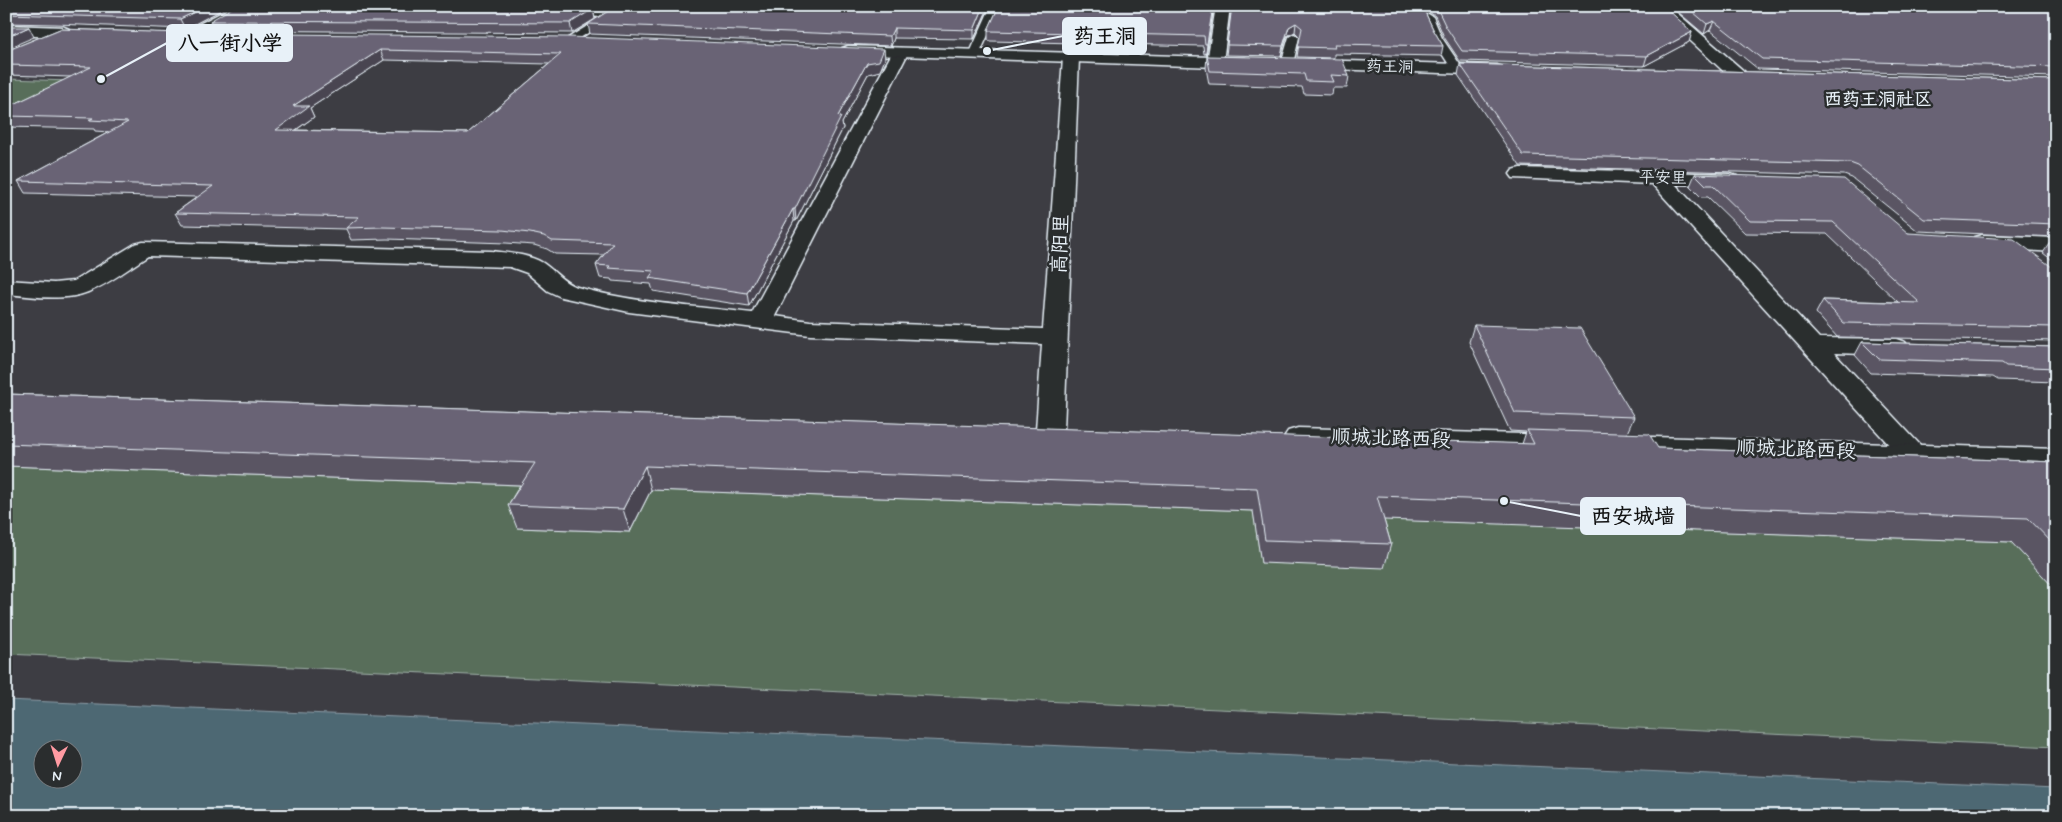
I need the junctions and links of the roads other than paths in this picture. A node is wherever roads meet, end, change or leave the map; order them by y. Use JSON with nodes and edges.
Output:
{"nodes":[{"id":1,"x":245,"y":6,"type":"edge"},
{"id":2,"x":623,"y":6,"type":"edge"},
{"id":3,"x":996,"y":6,"type":"edge"},
{"id":4,"x":1223,"y":6,"type":"edge"},
{"id":5,"x":1660,"y":6,"type":"edge"},
{"id":6,"x":555,"y":13,"type":"edge"},
{"id":7,"x":613,"y":14,"type":"junction"},
{"id":8,"x":1428,"y":17,"type":"edge"},
{"id":9,"x":6,"y":30,"type":"edge"},
{"id":10,"x":64,"y":32,"type":"junction"},
{"id":11,"x":82,"y":32,"type":"edge"},
{"id":12,"x":170,"y":35,"type":"edge"},
{"id":13,"x":187,"y":36,"type":"junction"},
{"id":14,"x":217,"y":36,"type":"edge"},
{"id":15,"x":1294,"y":37,"type":"edge"},
{"id":16,"x":553,"y":40,"type":"edge"},
{"id":17,"x":572,"y":40,"type":"junction"},
{"id":18,"x":602,"y":42,"type":"edge"},
{"id":19,"x":31,"y":46,"type":"edge"},
{"id":20,"x":830,"y":51,"type":"edge"},
{"id":21,"x":900,"y":53,"type":"junction"},
{"id":22,"x":974,"y":55,"type":"junction"},
{"id":23,"x":1071,"y":58,"type":"junction"},
{"id":24,"x":1215,"y":62,"type":"junction"},
{"id":25,"x":1287,"y":64,"type":"junction"},
{"id":26,"x":1457,"y":69,"type":"junction"},
{"id":27,"x":1516,"y":70,"type":"edge"},
{"id":28,"x":1720,"y":76,"type":"edge"},
{"id":29,"x":1740,"y":77,"type":"junction"},
{"id":30,"x":1760,"y":78,"type":"edge"},
{"id":31,"x":1520,"y":174,"type":"dead end"},
{"id":32,"x":1658,"y":178,"type":"junction"},
{"id":33,"x":1746,"y":180,"type":"edge"},
{"id":34,"x":1966,"y":241,"type":"edge"},
{"id":35,"x":2012,"y":243,"type":"junction"},
{"id":36,"x":2056,"y":245,"type":"edge"},
{"id":37,"x":2041,"y":265,"type":"edge"},
{"id":38,"x":6,"y":287,"type":"edge"},
{"id":39,"x":760,"y":321,"type":"junction"},
{"id":40,"x":1055,"y":337,"type":"junction"},
{"id":41,"x":1812,"y":346,"type":"junction"},
{"id":42,"x":1920,"y":348,"type":"edge"},
{"id":43,"x":1021,"y":429,"type":"edge"},
{"id":44,"x":1268,"y":436,"type":"edge"},
{"id":45,"x":1912,"y":453,"type":"junction"},
{"id":46,"x":2056,"y":458,"type":"edge"}],
"edges":[{"from":1,"to":13,"type":"street"},
{"from":2,"to":7,"type":"lane"},
{"from":3,"to":22,"type":"lane"},
{"from":4,"to":24,"type":"street"},
{"from":5,"to":29,"type":"street"},
{"from":6,"to":7,"type":"lane"},
{"from":7,"to":17,"type":"lane"},
{"from":8,"to":26,"type":"lane"},
{"from":9,"to":10,"type":"street"},
{"from":10,"to":11,"type":"street"},
{"from":10,"to":19,"type":"street"},
{"from":12,"to":13,"type":"street"},
{"from":13,"to":14,"type":"street"},
{"from":15,"to":25,"type":"lane"},
{"from":16,"to":17,"type":"street"},
{"from":17,"to":18,"type":"street"},
{"from":20,"to":21,"type":"street","name":"药王洞"},
{"from":21,"to":22,"type":"street","name":"药王洞"},
{"from":21,"to":39,"type":"street"},
{"from":22,"to":23,"type":"street","name":"药王洞"},
{"from":23,"to":24,"type":"street","name":"药王洞"},
{"from":23,"to":40,"type":"street","name":"高阳里"},
{"from":24,"to":25,"type":"street","name":"药王洞"},
{"from":25,"to":26,"type":"street","name":"药王洞"},
{"from":26,"to":27,"type":"street","name":"药王洞"},
{"from":28,"to":29,"type":"street"},
{"from":29,"to":30,"type":"street"},
{"from":31,"to":32,"type":"street","name":"平安里"},
{"from":32,"to":33,"type":"street","name":"平安里"},
{"from":32,"to":41,"type":"street"},
{"from":34,"to":35,"type":"street"},
{"from":35,"to":36,"type":"street"},
{"from":35,"to":37,"type":"street"},
{"from":38,"to":39,"type":"street"},
{"from":39,"to":40,"type":"street"},
{"from":40,"to":43,"type":"street","name":"高阳里"},
{"from":41,"to":42,"type":"street"},
{"from":41,"to":45,"type":"street"},
{"from":44,"to":45,"type":"street","name":"顺城北路西段"},
{"from":45,"to":46,"type":"street","name":"顺城北路西段"}]}
